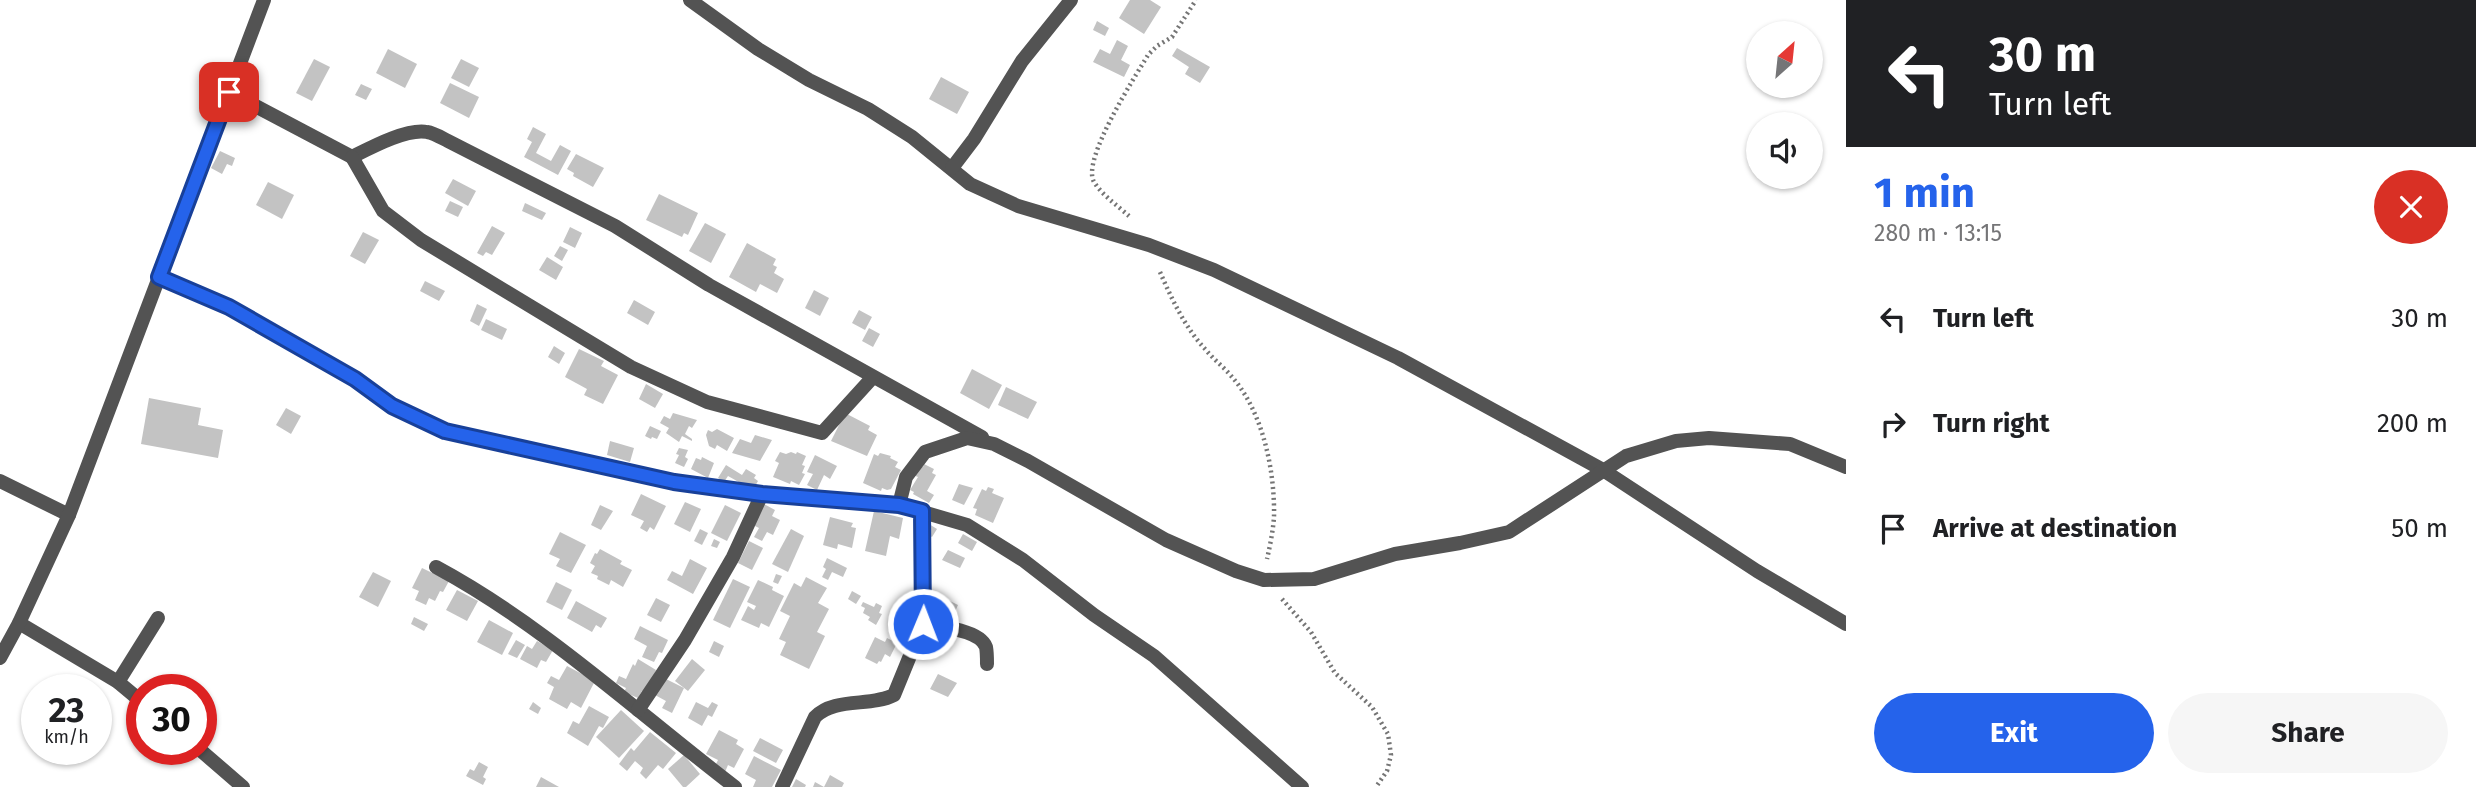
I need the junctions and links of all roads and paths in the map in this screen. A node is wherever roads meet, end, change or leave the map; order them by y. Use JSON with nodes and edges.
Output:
{"nodes":[{"id":1,"x":264,"y":0,"type":"edge"},
{"id":2,"x":690,"y":0,"type":"edge"},
{"id":3,"x":1071,"y":0,"type":"edge"},
{"id":4,"x":1196,"y":0,"type":"edge"},
{"id":5,"x":229,"y":92,"type":"junction"},
{"id":6,"x":352,"y":157,"type":"junction"},
{"id":7,"x":952,"y":168,"type":"junction"},
{"id":8,"x":1149,"y":245,"type":"junction"},
{"id":9,"x":159,"y":277,"type":"junction"},
{"id":10,"x":873,"y":377,"type":"junction"},
{"id":11,"x":994,"y":444,"type":"junction"},
{"id":12,"x":1846,"y":467,"type":"edge"},
{"id":13,"x":1603,"y":470,"type":"junction"},
{"id":14,"x":0,"y":481,"type":"edge"},
{"id":15,"x":762,"y":494,"type":"junction"},
{"id":16,"x":899,"y":505,"type":"junction"},
{"id":17,"x":922,"y":511,"type":"junction"},
{"id":18,"x":69,"y":515,"type":"junction"},
{"id":19,"x":436,"y":568,"type":"dead end"},
{"id":20,"x":1264,"y":580,"type":"junction"},
{"id":21,"x":158,"y":618,"type":"dead end"},
{"id":22,"x":19,"y":623,"type":"junction"},
{"id":23,"x":923,"y":624,"type":"junction"},
{"id":24,"x":1846,"y":624,"type":"edge"},
{"id":25,"x":0,"y":657,"type":"edge"},
{"id":26,"x":987,"y":664,"type":"dead end"},
{"id":27,"x":118,"y":682,"type":"junction"},
{"id":28,"x":126,"y":689,"type":"edge"},
{"id":29,"x":638,"y":709,"type":"junction"},
{"id":30,"x":217,"y":765,"type":"edge"},
{"id":31,"x":243,"y":787,"type":"edge"},
{"id":32,"x":734,"y":787,"type":"edge"},
{"id":33,"x":782,"y":787,"type":"edge"},
{"id":34,"x":1301,"y":787,"type":"edge"},
{"id":35,"x":1376,"y":787,"type":"edge"}],
"edges":[{"from":1,"to":5,"type":"street"},
{"from":2,"to":7,"type":"street"},
{"from":3,"to":7,"type":"street"},
{"from":4,"to":8,"type":"path"},
{"from":5,"to":6,"type":"street"},
{"from":5,"to":9,"type":"street"},
{"from":6,"to":10,"type":"street"},
{"from":6,"to":10,"type":"street"},
{"from":7,"to":8,"type":"street"},
{"from":8,"to":13,"type":"street"},
{"from":8,"to":20,"type":"path"},
{"from":9,"to":15,"type":"street"},
{"from":9,"to":18,"type":"street"},
{"from":10,"to":11,"type":"street"},
{"from":11,"to":16,"type":"street"},
{"from":11,"to":20,"type":"street"},
{"from":12,"to":13,"type":"street"},
{"from":13,"to":20,"type":"street"},
{"from":13,"to":24,"type":"street"},
{"from":14,"to":18,"type":"street"},
{"from":15,"to":16,"type":"street"},
{"from":15,"to":29,"type":"street"},
{"from":16,"to":17,"type":"street"},
{"from":17,"to":23,"type":"street"},
{"from":17,"to":34,"type":"street"},
{"from":18,"to":22,"type":"street"},
{"from":19,"to":29,"type":"street"},
{"from":20,"to":35,"type":"path"},
{"from":21,"to":27,"type":"street"},
{"from":22,"to":25,"type":"street"},
{"from":22,"to":27,"type":"street"},
{"from":23,"to":26,"type":"street"},
{"from":23,"to":33,"type":"street"},
{"from":27,"to":28,"type":"street"},
{"from":29,"to":32,"type":"street"},
{"from":30,"to":31,"type":"street"}]}
